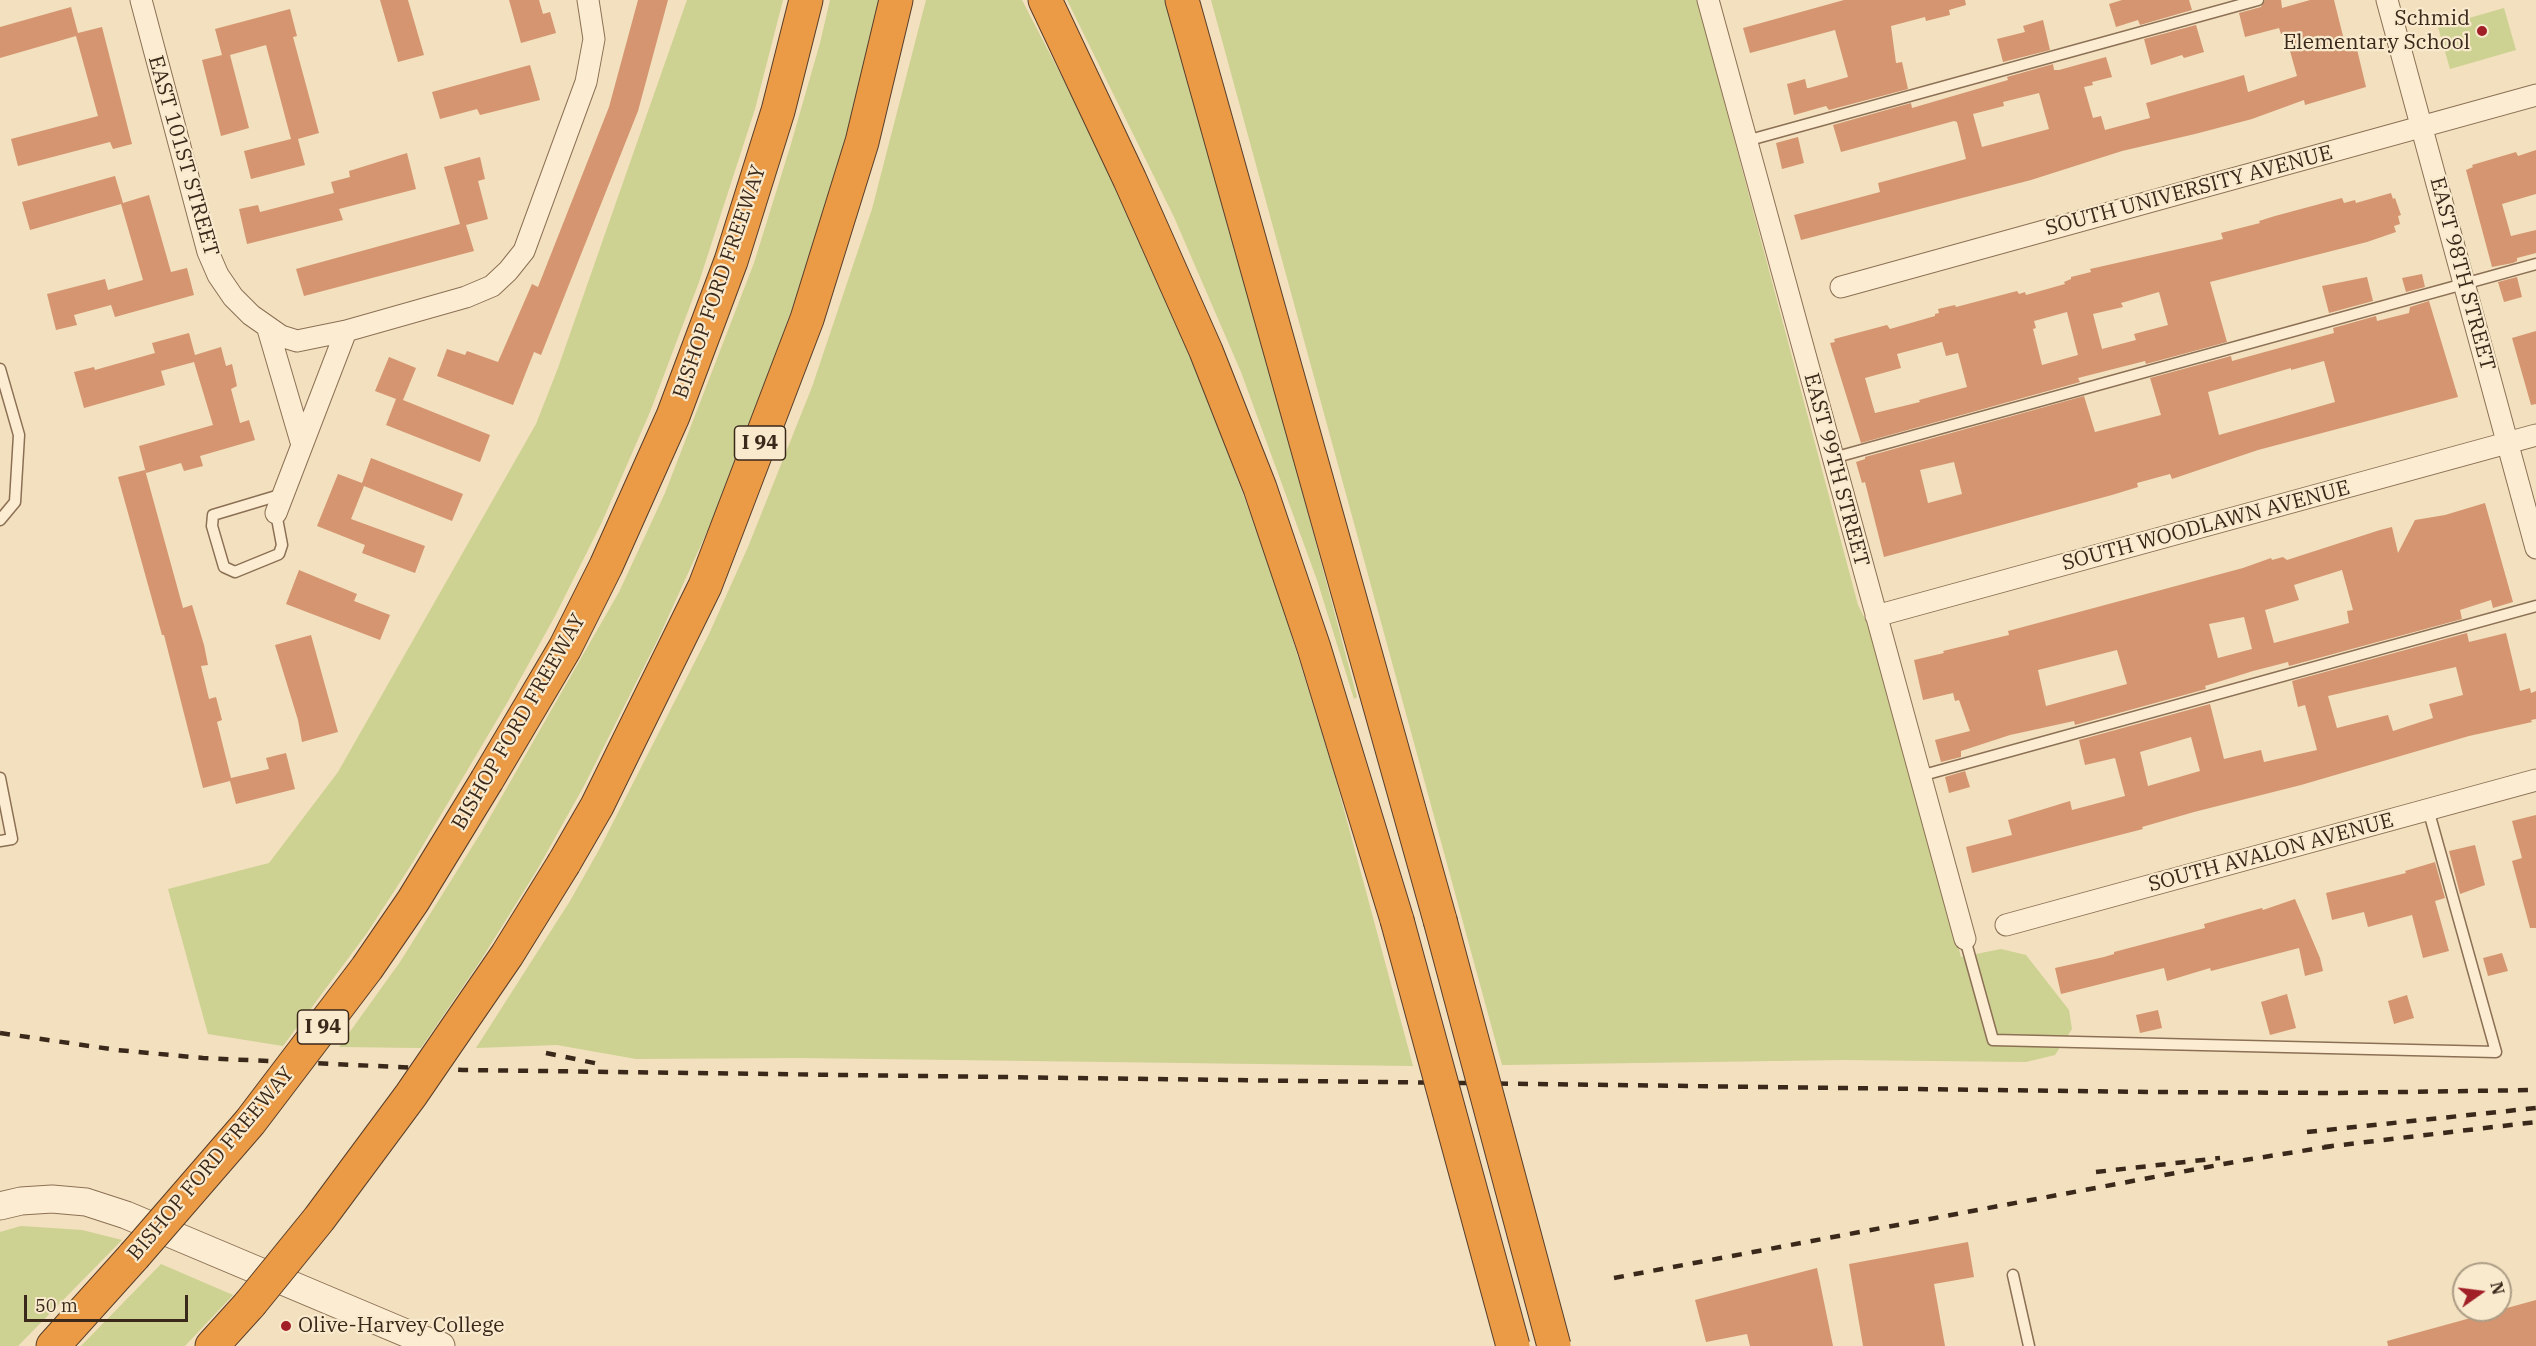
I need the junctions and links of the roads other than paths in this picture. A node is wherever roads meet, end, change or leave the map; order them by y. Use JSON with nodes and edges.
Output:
{"nodes":[{"id":1,"x":141,"y":0,"type":"edge"},
{"id":2,"x":588,"y":0,"type":"edge"},
{"id":3,"x":806,"y":0,"type":"edge"},
{"id":4,"x":896,"y":0,"type":"edge"},
{"id":5,"x":1045,"y":0,"type":"edge"},
{"id":6,"x":1182,"y":0,"type":"edge"},
{"id":7,"x":1708,"y":0,"type":"edge"},
{"id":8,"x":2258,"y":0,"type":"edge"},
{"id":9,"x":2387,"y":0,"type":"edge"},
{"id":10,"x":2536,"y":95,"type":"edge"},
{"id":11,"x":2421,"y":127,"type":"junction"},
{"id":12,"x":1746,"y":141,"type":"junction"},
{"id":13,"x":2536,"y":264,"type":"edge"},
{"id":14,"x":2464,"y":284,"type":"junction"},
{"id":15,"x":1841,"y":287,"type":"dead end"},
{"id":16,"x":268,"y":328,"type":"junction"},
{"id":17,"x":346,"y":331,"type":"junction"},
{"id":18,"x":0,"y":369,"type":"edge"},
{"id":19,"x":2536,"y":435,"type":"edge"},
{"id":20,"x":2508,"y":443,"type":"junction"},
{"id":21,"x":302,"y":445,"type":"junction"},
{"id":22,"x":1833,"y":458,"type":"junction"},
{"id":23,"x":279,"y":504,"type":"junction"},
{"id":24,"x":0,"y":520,"type":"edge"},
{"id":25,"x":2536,"y":548,"type":"edge"},
{"id":26,"x":2536,"y":606,"type":"edge"},
{"id":27,"x":1876,"y":616,"type":"junction"},
{"id":28,"x":1920,"y":776,"type":"junction"},
{"id":29,"x":0,"y":778,"type":"edge"},
{"id":30,"x":2536,"y":780,"type":"edge"},
{"id":31,"x":2428,"y":809,"type":"junction"},
{"id":32,"x":0,"y":841,"type":"edge"},
{"id":33,"x":2006,"y":925,"type":"dead end"},
{"id":34,"x":1965,"y":939,"type":"joint"},
{"id":35,"x":0,"y":1206,"type":"edge"},
{"id":36,"x":2013,"y":1275,"type":"dead end"},
{"id":37,"x":53,"y":1346,"type":"edge"},
{"id":38,"x":212,"y":1346,"type":"edge"},
{"id":39,"x":441,"y":1346,"type":"edge"},
{"id":40,"x":1513,"y":1346,"type":"edge"},
{"id":41,"x":1554,"y":1346,"type":"edge"},
{"id":42,"x":2029,"y":1346,"type":"edge"}],
"edges":[{"from":1,"to":16,"type":"street","name":"EAST 101ST STREET"},
{"from":2,"to":17,"type":"street","name":"EAST 101ST STREET"},
{"from":3,"to":37,"type":"highway","name":"BISHOP FORD FREEWAY","number":"I 94","bridge":true},
{"from":4,"to":38,"type":"highway","number":"I 94","bridge":true},
{"from":5,"to":40,"type":"highway","bridge":true},
{"from":6,"to":41,"type":"highway","bridge":true},
{"from":7,"to":12,"type":"street","name":"EAST 99TH STREET"},
{"from":8,"to":12,"type":"lane"},
{"from":9,"to":11,"type":"street","name":"EAST 98TH STREET"},
{"from":10,"to":11,"type":"street","name":"SOUTH UNIVERSITY AVENUE"},
{"from":11,"to":14,"type":"street","name":"EAST 98TH STREET"},
{"from":11,"to":15,"type":"street","name":"SOUTH UNIVERSITY AVENUE"},
{"from":12,"to":22,"type":"street","name":"EAST 99TH STREET"},
{"from":13,"to":14,"type":"lane"},
{"from":14,"to":20,"type":"street","name":"EAST 98TH STREET"},
{"from":14,"to":22,"type":"lane"},
{"from":16,"to":17,"type":"street","name":"EAST 101ST STREET"},
{"from":16,"to":21,"type":"street"},
{"from":17,"to":21,"type":"street"},
{"from":18,"to":24,"type":"lane"},
{"from":19,"to":20,"type":"street","name":"SOUTH WOODLAWN AVENUE"},
{"from":20,"to":25,"type":"street","name":"EAST 98TH STREET"},
{"from":20,"to":27,"type":"street","name":"SOUTH WOODLAWN AVENUE"},
{"from":21,"to":23,"type":"street"},
{"from":22,"to":27,"type":"street","name":"EAST 99TH STREET"},
{"from":23,"to":23,"type":"lane"},
{"from":26,"to":28,"type":"lane"},
{"from":27,"to":28,"type":"street","name":"EAST 99TH STREET"},
{"from":28,"to":34,"type":"street","name":"EAST 99TH STREET"},
{"from":29,"to":32,"type":"lane"},
{"from":30,"to":31,"type":"street","name":"SOUTH AVALON AVENUE"},
{"from":31,"to":33,"type":"street","name":"SOUTH AVALON AVENUE"},
{"from":31,"to":34,"type":"lane"},
{"from":35,"to":39,"type":"street"},
{"from":36,"to":42,"type":"lane"}]}
